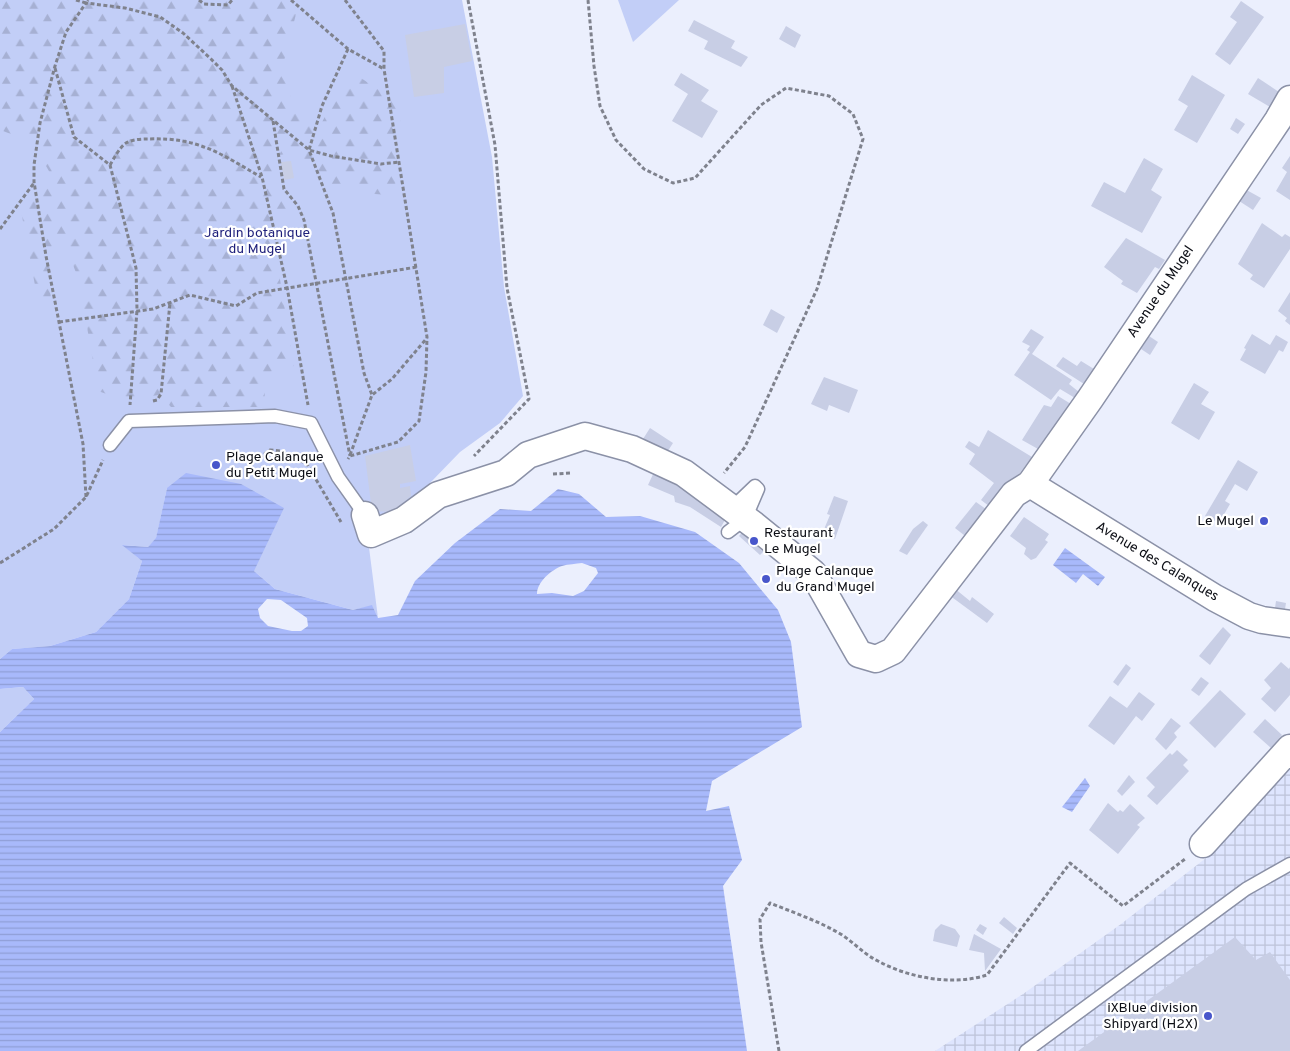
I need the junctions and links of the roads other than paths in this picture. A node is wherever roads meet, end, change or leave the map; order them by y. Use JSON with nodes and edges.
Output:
{"nodes":[{"id":1,"x":1286,"y":115,"type":"edge"},
{"id":2,"x":110,"y":445,"type":"road end"},
{"id":3,"x":1030,"y":484,"type":"junction"},
{"id":4,"x":368,"y":525,"type":"joint"},
{"id":5,"x":1290,"y":624,"type":"edge"},
{"id":6,"x":1290,"y":748,"type":"edge"},
{"id":7,"x":1203,"y":844,"type":"road end"},
{"id":8,"x":1290,"y":864,"type":"edge"},
{"id":9,"x":1026,"y":1051,"type":"edge"}],
"edges":[{"from":1,"to":3,"type":"street","name":"Avenue du Mugel"},
{"from":2,"to":4,"type":"lane"},
{"from":3,"to":4,"type":"street","name":"Avenue du Mugel"},
{"from":3,"to":5,"type":"street","name":"Avenue des Calanques"},
{"from":6,"to":7,"type":"street"},
{"from":8,"to":9,"type":"lane"}]}
